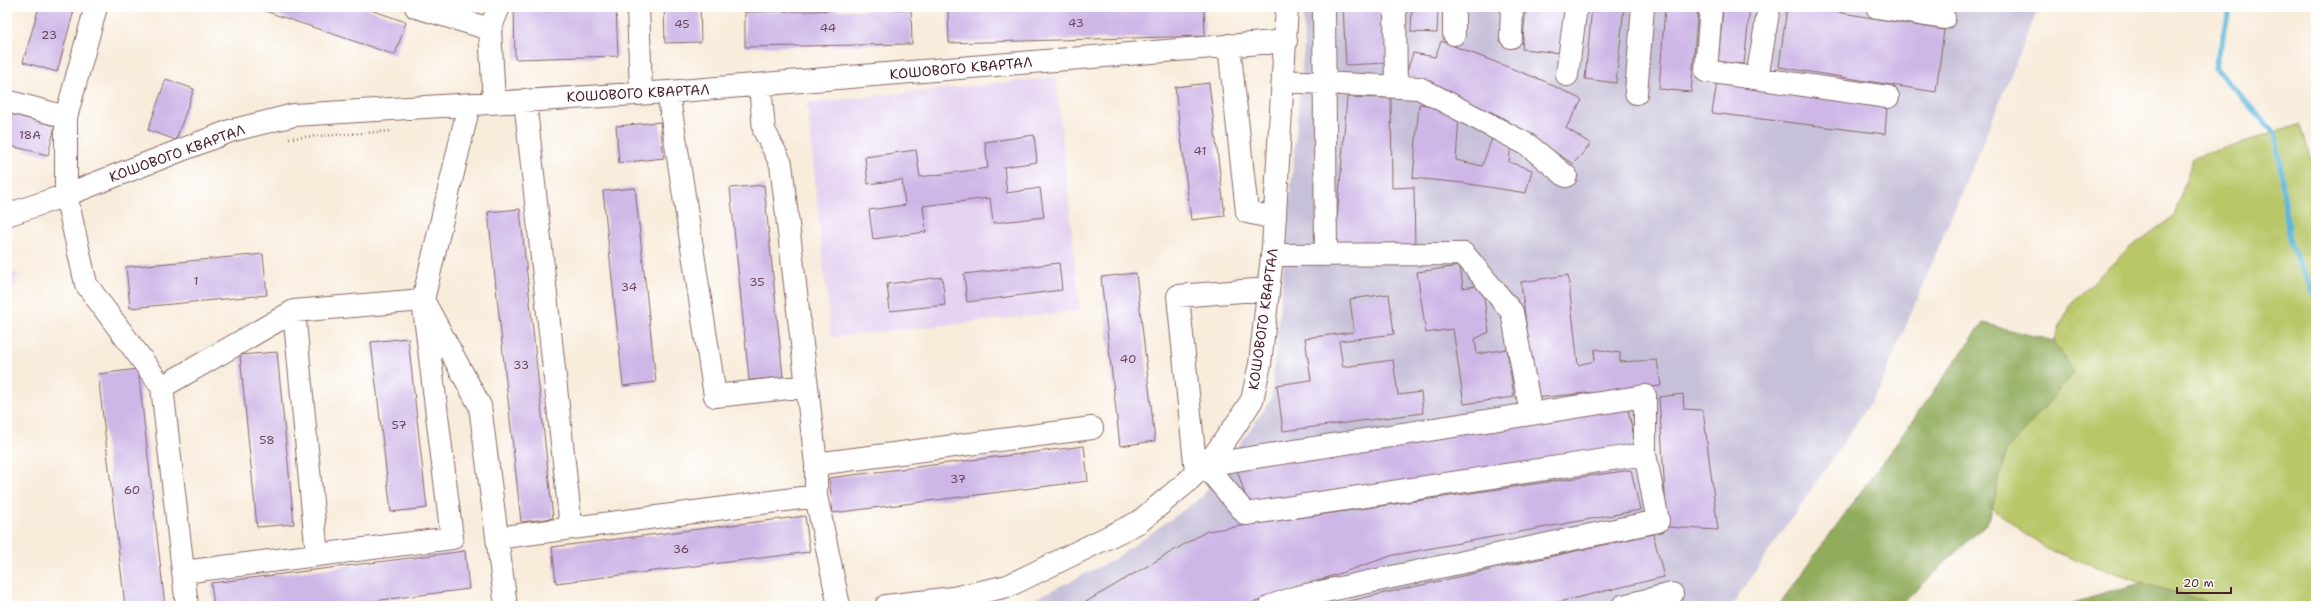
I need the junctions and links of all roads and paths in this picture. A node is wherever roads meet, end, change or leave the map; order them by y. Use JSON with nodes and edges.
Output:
{"nodes":[{"id":1,"x":96,"y":7,"type":"edge"},
{"id":2,"x":416,"y":7,"type":"edge"},
{"id":3,"x":498,"y":7,"type":"edge"},
{"id":4,"x":638,"y":7,"type":"edge"},
{"id":5,"x":1287,"y":7,"type":"edge"},
{"id":6,"x":1324,"y":7,"type":"edge"},
{"id":7,"x":1395,"y":7,"type":"edge"},
{"id":8,"x":1454,"y":7,"type":"edge"},
{"id":9,"x":1512,"y":7,"type":"edge"},
{"id":10,"x":1576,"y":7,"type":"edge"},
{"id":11,"x":1644,"y":7,"type":"edge"},
{"id":12,"x":1711,"y":7,"type":"edge"},
{"id":13,"x":1769,"y":7,"type":"edge"},
{"id":14,"x":1877,"y":7,"type":"edge"},
{"id":15,"x":1944,"y":18,"type":"dead end"},
{"id":16,"x":490,"y":29,"type":"junction"},
{"id":17,"x":1454,"y":34,"type":"dead end"},
{"id":18,"x":1511,"y":37,"type":"dead end"},
{"id":19,"x":1286,"y":41,"type":"junction"},
{"id":20,"x":1229,"y":45,"type":"junction"},
{"id":21,"x":1567,"y":75,"type":"dead end"},
{"id":22,"x":1757,"y":78,"type":"junction"},
{"id":23,"x":1283,"y":81,"type":"junction"},
{"id":24,"x":1325,"y":83,"type":"junction"},
{"id":25,"x":760,"y":84,"type":"junction"},
{"id":26,"x":1396,"y":86,"type":"junction"},
{"id":27,"x":668,"y":92,"type":"junction"},
{"id":28,"x":640,"y":93,"type":"junction"},
{"id":29,"x":1636,"y":93,"type":"dead end"},
{"id":30,"x":1888,"y":97,"type":"dead end"},
{"id":31,"x":525,"y":100,"type":"junction"},
{"id":32,"x":7,"y":101,"type":"edge"},
{"id":33,"x":494,"y":102,"type":"junction"},
{"id":34,"x":469,"y":105,"type":"junction"},
{"id":35,"x":66,"y":116,"type":"junction"},
{"id":36,"x":401,"y":130,"type":"dead end"},
{"id":37,"x":283,"y":139,"type":"dead end"},
{"id":38,"x":1566,"y":176,"type":"dead end"},
{"id":39,"x":66,"y":195,"type":"junction"},
{"id":40,"x":7,"y":215,"type":"edge"},
{"id":41,"x":1275,"y":218,"type":"junction"},
{"id":42,"x":1326,"y":254,"type":"junction"},
{"id":43,"x":1272,"y":255,"type":"junction"},
{"id":44,"x":1268,"y":290,"type":"junction"},
{"id":45,"x":423,"y":300,"type":"junction"},
{"id":46,"x":294,"y":311,"type":"junction"},
{"id":47,"x":807,"y":386,"type":"junction"},
{"id":48,"x":162,"y":387,"type":"junction"},
{"id":49,"x":1530,"y":414,"type":"junction"},
{"id":50,"x":1092,"y":428,"type":"dead end"},
{"id":51,"x":1645,"y":454,"type":"junction"},
{"id":52,"x":816,"y":464,"type":"junction"},
{"id":53,"x":1200,"y":469,"type":"junction"},
{"id":54,"x":816,"y":496,"type":"junction"},
{"id":55,"x":571,"y":527,"type":"junction"},
{"id":56,"x":497,"y":538,"type":"junction"},
{"id":57,"x":316,"y":555,"type":"junction"},
{"id":58,"x":183,"y":572,"type":"junction"},
{"id":59,"x":1672,"y":594,"type":"dead end"},
{"id":60,"x":187,"y":606,"type":"edge"},
{"id":61,"x":506,"y":606,"type":"edge"},
{"id":62,"x":839,"y":606,"type":"edge"},
{"id":63,"x":886,"y":606,"type":"edge"},
{"id":64,"x":1271,"y":606,"type":"edge"},
{"id":65,"x":1623,"y":606,"type":"edge"}],
"edges":[{"from":1,"to":35,"type":"street"},
{"from":2,"to":16,"type":"street"},
{"from":3,"to":16,"type":"street"},
{"from":4,"to":28,"type":"street"},
{"from":5,"to":19,"type":"street","name":"КОШОВОГО КВАРТАЛ"},
{"from":6,"to":24,"type":"street"},
{"from":7,"to":26,"type":"street"},
{"from":8,"to":17,"type":"street"},
{"from":9,"to":18,"type":"street"},
{"from":10,"to":21,"type":"street"},
{"from":11,"to":29,"type":"street"},
{"from":12,"to":22,"type":"street"},
{"from":13,"to":22,"type":"street"},
{"from":14,"to":15,"type":"street"},
{"from":16,"to":33,"type":"street"},
{"from":19,"to":20,"type":"street","name":"КОШОВОГО КВАРТАЛ"},
{"from":19,"to":23,"type":"street","name":"КОШОВОГО КВАРТАЛ"},
{"from":20,"to":25,"type":"street","name":"КОШОВОГО КВАРТАЛ"},
{"from":20,"to":41,"type":"street"},
{"from":22,"to":30,"type":"street"},
{"from":23,"to":24,"type":"street"},
{"from":23,"to":41,"type":"street","name":"КОШОВОГО КВАРТАЛ"},
{"from":24,"to":26,"type":"street"},
{"from":24,"to":42,"type":"street"},
{"from":25,"to":27,"type":"street","name":"КОШОВОГО КВАРТАЛ"},
{"from":25,"to":47,"type":"street"},
{"from":26,"to":38,"type":"street"},
{"from":27,"to":28,"type":"street","name":"КОШОВОГО КВАРТАЛ"},
{"from":27,"to":47,"type":"street"},
{"from":28,"to":31,"type":"street","name":"КОШОВОГО КВАРТАЛ"},
{"from":31,"to":33,"type":"street","name":"КОШОВОГО КВАРТАЛ"},
{"from":31,"to":55,"type":"street"},
{"from":32,"to":35,"type":"street"},
{"from":33,"to":34,"type":"street","name":"КОШОВОГО КВАРТАЛ"},
{"from":34,"to":39,"type":"street","name":"КОШОВОГО КВАРТАЛ"},
{"from":34,"to":45,"type":"street"},
{"from":35,"to":39,"type":"street"},
{"from":36,"to":37,"type":"path"},
{"from":39,"to":40,"type":"street","name":"КОШОВОГО КВАРТАЛ"},
{"from":39,"to":48,"type":"street"},
{"from":41,"to":43,"type":"street","name":"КОШОВОГО КВАРТАЛ"},
{"from":42,"to":43,"type":"street"},
{"from":42,"to":49,"type":"street"},
{"from":43,"to":44,"type":"street","name":"КОШОВОГО КВАРТАЛ"},
{"from":44,"to":53,"type":"street","name":"КОШОВОГО КВАРТАЛ"},
{"from":44,"to":53,"type":"street"},
{"from":45,"to":46,"type":"street"},
{"from":45,"to":56,"type":"street"},
{"from":45,"to":57,"type":"street"},
{"from":46,"to":48,"type":"street"},
{"from":46,"to":57,"type":"street"},
{"from":47,"to":52,"type":"street"},
{"from":48,"to":58,"type":"street"},
{"from":49,"to":51,"type":"street"},
{"from":49,"to":53,"type":"street"},
{"from":50,"to":52,"type":"street"},
{"from":51,"to":53,"type":"street"},
{"from":51,"to":64,"type":"street"},
{"from":52,"to":54,"type":"street"},
{"from":53,"to":63,"type":"street","name":"КОШОВОГО КВАРТАЛ"},
{"from":54,"to":55,"type":"street"},
{"from":54,"to":62,"type":"street"},
{"from":55,"to":56,"type":"street"},
{"from":56,"to":61,"type":"street"},
{"from":57,"to":58,"type":"street"},
{"from":58,"to":60,"type":"street"},
{"from":59,"to":65,"type":"street"}]}
